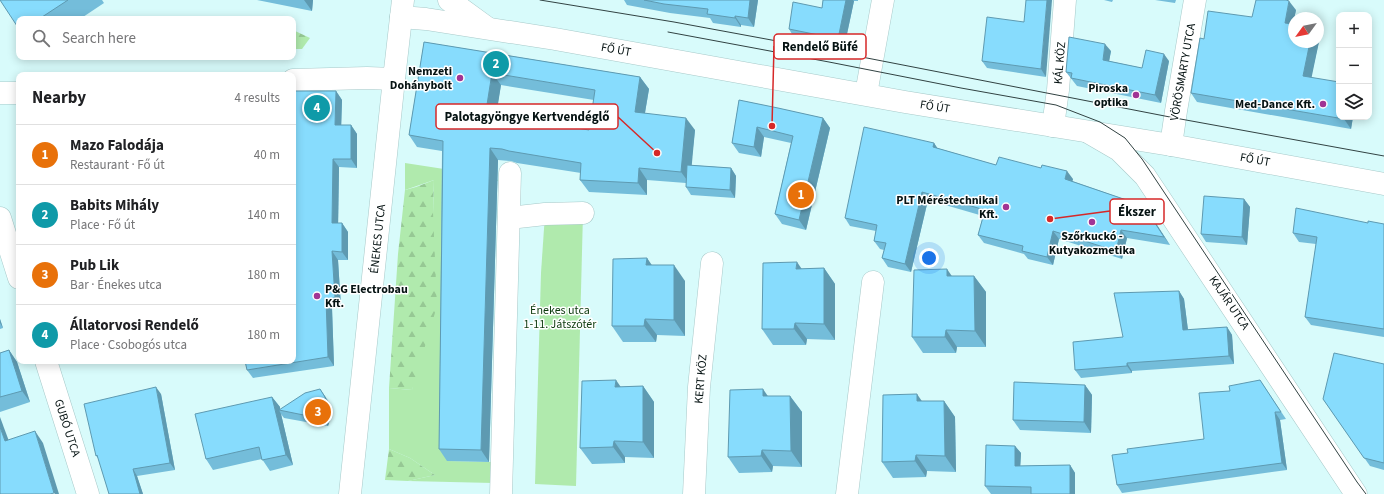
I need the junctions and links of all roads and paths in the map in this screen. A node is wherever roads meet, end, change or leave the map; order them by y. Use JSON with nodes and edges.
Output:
{"nodes":[{"id":1,"x":449,"y":0,"type":"edge"},
{"id":2,"x":883,"y":0,"type":"edge"},
{"id":3,"x":1065,"y":0,"type":"edge"},
{"id":4,"x":1195,"y":0,"type":"edge"},
{"id":5,"x":402,"y":9,"type":"edge"},
{"id":6,"x":486,"y":28,"type":"junction"},
{"id":7,"x":394,"y":79,"type":"junction"},
{"id":8,"x":296,"y":80,"type":"edge"},
{"id":9,"x":0,"y":92,"type":"edge"},
{"id":10,"x":16,"y":93,"type":"edge"},
{"id":11,"x":866,"y":94,"type":"junction"},
{"id":12,"x":1053,"y":126,"type":"junction"},
{"id":13,"x":1084,"y":130,"type":"junction"},
{"id":14,"x":1171,"y":145,"type":"junction"},
{"id":15,"x":510,"y":173,"type":"dead end"},
{"id":16,"x":1384,"y":184,"type":"edge"},
{"id":17,"x":583,"y":212,"type":"dead end"},
{"id":18,"x":0,"y":218,"type":"edge"},
{"id":19,"x":509,"y":218,"type":"junction"},
{"id":20,"x":712,"y":263,"type":"dead end"},
{"id":21,"x":16,"y":269,"type":"edge"},
{"id":22,"x":873,"y":282,"type":"dead end"},
{"id":23,"x":47,"y":364,"type":"edge"},
{"id":24,"x":88,"y":494,"type":"edge"},
{"id":25,"x":350,"y":494,"type":"edge"},
{"id":26,"x":501,"y":494,"type":"edge"},
{"id":27,"x":694,"y":494,"type":"edge"},
{"id":28,"x":847,"y":494,"type":"edge"},
{"id":29,"x":1356,"y":494,"type":"edge"}],
"edges":[{"from":1,"to":6,"type":"street","name":"FŐ ÚT"},
{"from":2,"to":11,"type":"street"},
{"from":3,"to":12,"type":"street","name":"KÁL KÖZ"},
{"from":4,"to":14,"type":"street","name":"VÖRÖSMARTY UTCA"},
{"from":5,"to":6,"type":"street","name":"FŐ ÚT"},
{"from":5,"to":7,"type":"street","name":"ÉNEKES UTCA"},
{"from":6,"to":11,"type":"street","name":"FŐ ÚT"},
{"from":7,"to":8,"type":"street"},
{"from":7,"to":25,"type":"street","name":"ÉNEKES UTCA"},
{"from":9,"to":10,"type":"street"},
{"from":11,"to":12,"type":"street","name":"FŐ ÚT"},
{"from":12,"to":13,"type":"street","name":"FŐ ÚT"},
{"from":13,"to":14,"type":"street","name":"FŐ ÚT"},
{"from":13,"to":29,"type":"street","name":"KAJÁR UTCA"},
{"from":14,"to":16,"type":"street","name":"FŐ ÚT"},
{"from":15,"to":19,"type":"street"},
{"from":17,"to":19,"type":"street"},
{"from":18,"to":21,"type":"street"},
{"from":19,"to":26,"type":"street"},
{"from":20,"to":27,"type":"street","name":"KERT KÖZ"},
{"from":22,"to":28,"type":"street"},
{"from":23,"to":24,"type":"street","name":"GUBÓ UTCA"}]}
